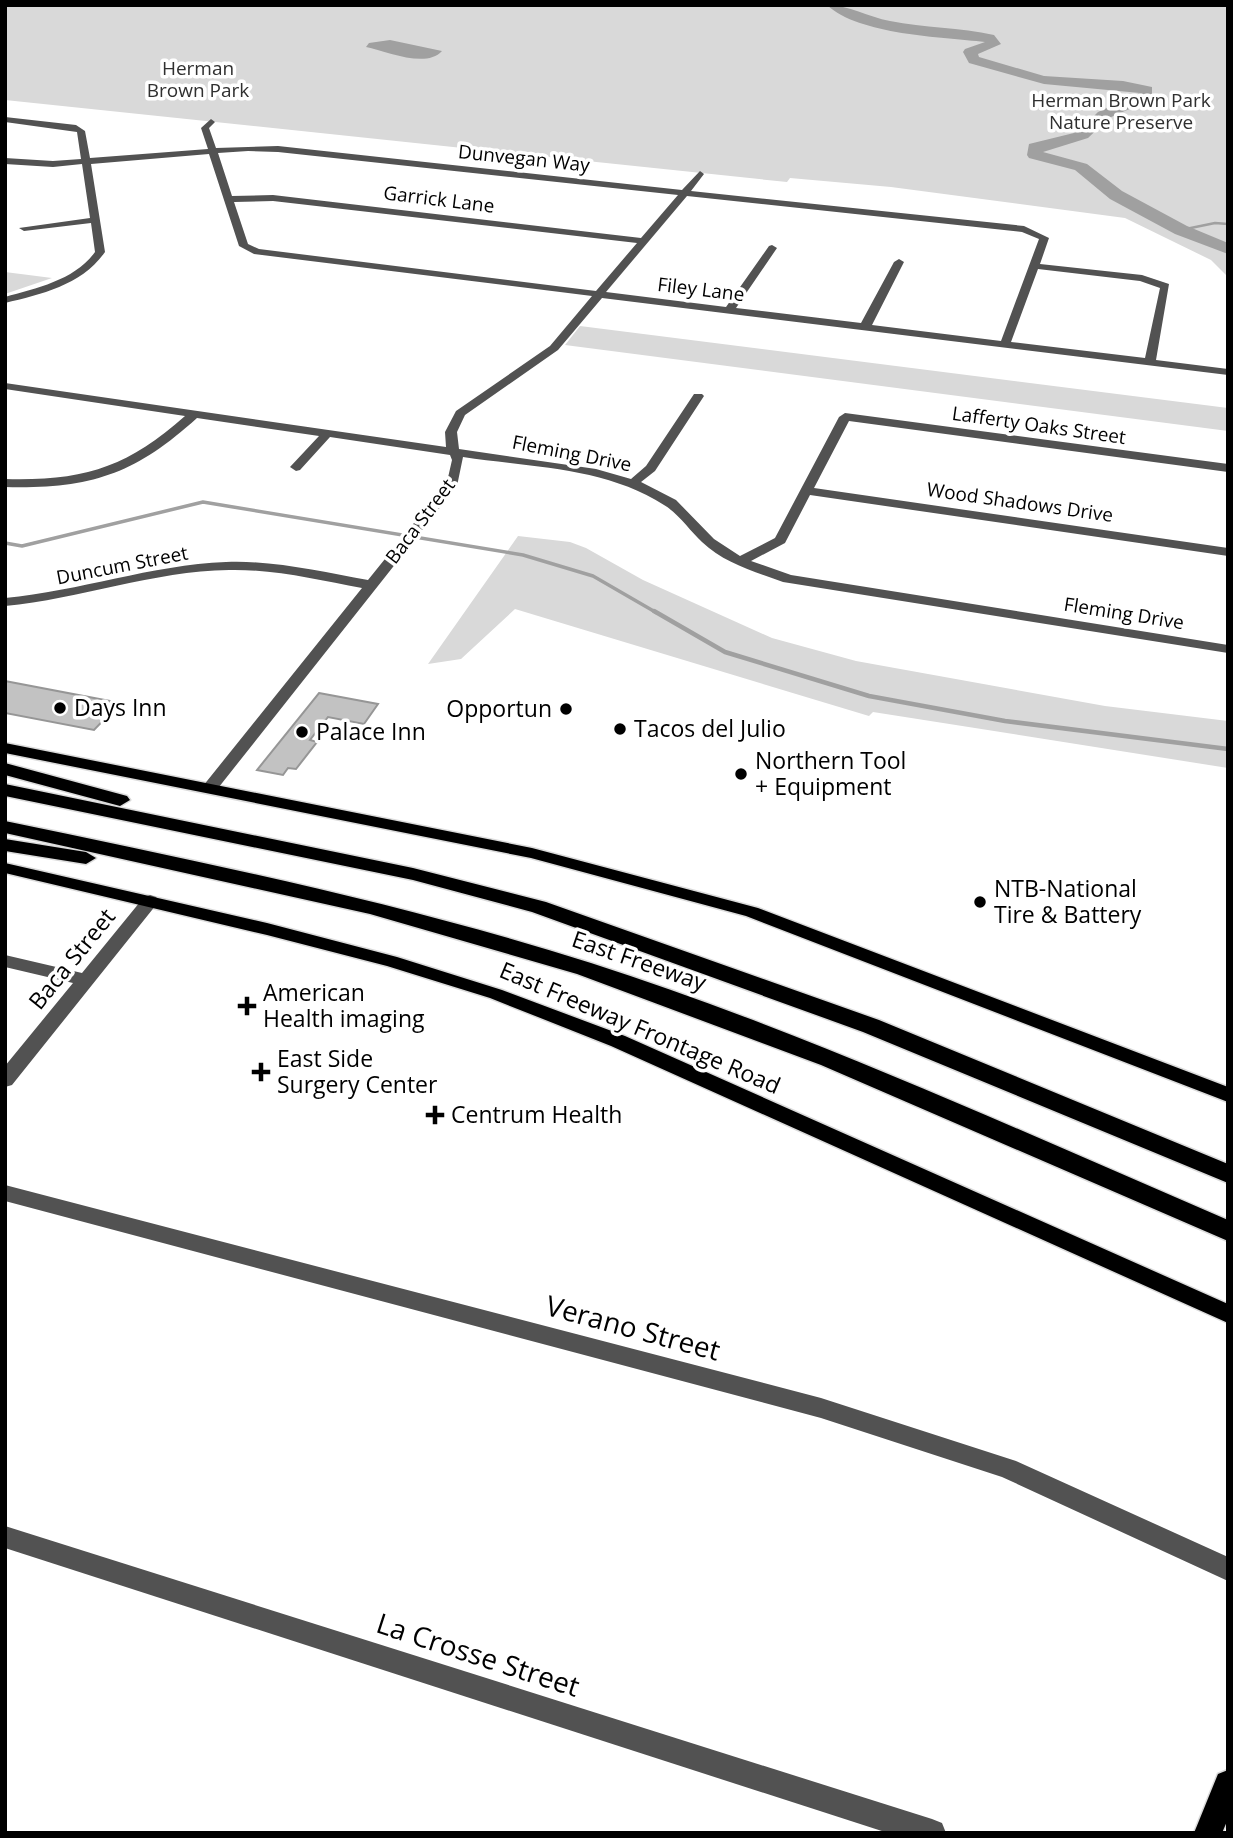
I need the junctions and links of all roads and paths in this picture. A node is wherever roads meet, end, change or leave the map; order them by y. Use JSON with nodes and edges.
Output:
{"nodes":[{"id":1,"x":5,"y":119,"type":"edge"},
{"id":2,"x":211,"y":122,"type":"dead end"},
{"id":3,"x":212,"y":151,"type":"junction"},
{"id":4,"x":85,"y":162,"type":"junction"},
{"id":5,"x":7,"y":163,"type":"edge"},
{"id":6,"x":700,"y":174,"type":"dead end"},
{"id":7,"x":686,"y":192,"type":"junction"},
{"id":8,"x":228,"y":199,"type":"junction"},
{"id":9,"x":95,"y":220,"type":"junction"},
{"id":10,"x":24,"y":228,"type":"dead end"},
{"id":11,"x":645,"y":241,"type":"junction"},
{"id":12,"x":772,"y":248,"type":"dead end"},
{"id":13,"x":899,"y":262,"type":"dead end"},
{"id":14,"x":1035,"y":266,"type":"junction"},
{"id":15,"x":599,"y":294,"type":"junction"},
{"id":16,"x":5,"y":300,"type":"edge"},
{"id":17,"x":729,"y":310,"type":"junction"},
{"id":18,"x":865,"y":327,"type":"junction"},
{"id":19,"x":1005,"y":344,"type":"junction"},
{"id":20,"x":1150,"y":362,"type":"junction"},
{"id":21,"x":1228,"y":372,"type":"edge"},
{"id":22,"x":5,"y":386,"type":"edge"},
{"id":23,"x":698,"y":396,"type":"dead end"},
{"id":24,"x":194,"y":414,"type":"junction"},
{"id":25,"x":327,"y":434,"type":"junction"},
{"id":26,"x":455,"y":451,"type":"junction"},
{"id":27,"x":296,"y":467,"type":"dead end"},
{"id":28,"x":1228,"y":468,"type":"edge"},
{"id":29,"x":5,"y":483,"type":"edge"},
{"id":30,"x":633,"y":483,"type":"junction"},
{"id":31,"x":807,"y":491,"type":"junction"},
{"id":32,"x":1228,"y":552,"type":"edge"},
{"id":33,"x":740,"y":562,"type":"junction"},
{"id":34,"x":371,"y":585,"type":"junction"},
{"id":35,"x":5,"y":603,"type":"edge"},
{"id":36,"x":1228,"y":649,"type":"edge"},
{"id":37,"x":5,"y":748,"type":"edge"},
{"id":38,"x":5,"y":769,"type":"edge"},
{"id":39,"x":209,"y":789,"type":"junction"},
{"id":40,"x":5,"y":790,"type":"edge"},
{"id":41,"x":5,"y":827,"type":"edge"},
{"id":42,"x":5,"y":845,"type":"edge"},
{"id":43,"x":325,"y":855,"type":"junction"},
{"id":44,"x":5,"y":868,"type":"edge"},
{"id":45,"x":280,"y":888,"type":"junction"},
{"id":46,"x":150,"y":901,"type":"junction"},
{"id":47,"x":5,"y":961,"type":"edge"},
{"id":48,"x":86,"y":980,"type":"junction"},
{"id":49,"x":5,"y":1080,"type":"edge"},
{"id":50,"x":1228,"y":1095,"type":"edge"},
{"id":51,"x":1228,"y":1174,"type":"edge"},
{"id":52,"x":5,"y":1193,"type":"edge"},
{"id":53,"x":1228,"y":1231,"type":"edge"},
{"id":54,"x":1226,"y":1313,"type":"edge"},
{"id":55,"x":5,"y":1536,"type":"edge"},
{"id":56,"x":1228,"y":1569,"type":"edge"},
{"id":57,"x":1228,"y":1784,"type":"edge"},
{"id":58,"x":932,"y":1833,"type":"edge"},
{"id":59,"x":1208,"y":1833,"type":"edge"}],
"edges":[{"from":1,"to":4,"type":"street"},
{"from":2,"to":3,"type":"street"},
{"from":3,"to":4,"type":"street","name":"Dunvegan Way"},
{"from":3,"to":7,"type":"street","name":"Dunvegan Way"},
{"from":3,"to":8,"type":"street"},
{"from":4,"to":5,"type":"street","name":"Dunvegan Way"},
{"from":4,"to":9,"type":"street"},
{"from":6,"to":7,"type":"street","name":"Baca Street"},
{"from":7,"to":11,"type":"street","name":"Baca Street"},
{"from":7,"to":14,"type":"street","name":"Dunvegan Way"},
{"from":8,"to":11,"type":"street","name":"Garrick Lane"},
{"from":8,"to":15,"type":"street","name":"Filey Lane"},
{"from":9,"to":10,"type":"street"},
{"from":9,"to":16,"type":"street"},
{"from":11,"to":15,"type":"street","name":"Baca Street"},
{"from":12,"to":17,"type":"street"},
{"from":13,"to":18,"type":"street"},
{"from":14,"to":19,"type":"street"},
{"from":14,"to":20,"type":"street"},
{"from":15,"to":17,"type":"street","name":"Filey Lane"},
{"from":15,"to":26,"type":"street","name":"Baca Street"},
{"from":17,"to":18,"type":"street","name":"Filey Lane"},
{"from":18,"to":19,"type":"street","name":"Filey Lane"},
{"from":19,"to":20,"type":"street","name":"Filey Lane"},
{"from":20,"to":21,"type":"street","name":"Filey Lane"},
{"from":22,"to":24,"type":"street","name":"Fleming Drive"},
{"from":23,"to":30,"type":"street"},
{"from":24,"to":25,"type":"street","name":"Fleming Drive"},
{"from":24,"to":29,"type":"street"},
{"from":25,"to":26,"type":"street","name":"Fleming Drive"},
{"from":25,"to":27,"type":"street"},
{"from":26,"to":30,"type":"street","name":"Fleming Drive"},
{"from":26,"to":34,"type":"street","name":"Baca Street"},
{"from":28,"to":31,"type":"street","name":"Lafferty Oaks Street"},
{"from":30,"to":33,"type":"street","name":"Fleming Drive"},
{"from":31,"to":32,"type":"street","name":"Wood Shadows Drive"},
{"from":31,"to":33,"type":"street"},
{"from":33,"to":36,"type":"street","name":"Fleming Drive"},
{"from":34,"to":35,"type":"street","name":"Duncum Street"},
{"from":34,"to":39,"type":"street","name":"Baca Street"},
{"from":37,"to":39,"type":"main road"},
{"from":38,"to":43,"type":"highway"},
{"from":39,"to":50,"type":"main road"},
{"from":40,"to":43,"type":"highway","name":"East Freeway"},
{"from":41,"to":45,"type":"highway","name":"East Freeway"},
{"from":42,"to":45,"type":"highway"},
{"from":43,"to":51,"type":"highway","name":"East Freeway"},
{"from":44,"to":46,"type":"main road","name":"East Freeway Frontage Road"},
{"from":45,"to":53,"type":"highway","name":"East Freeway"},
{"from":46,"to":48,"type":"street","name":"Baca Street"},
{"from":46,"to":54,"type":"main road","name":"East Freeway Frontage Road"},
{"from":47,"to":48,"type":"street"},
{"from":48,"to":49,"type":"street","name":"Baca Street"},
{"from":52,"to":56,"type":"street","name":"Verano Street"},
{"from":55,"to":58,"type":"street","name":"La Crosse Street"},
{"from":57,"to":59,"type":"main road"}]}
